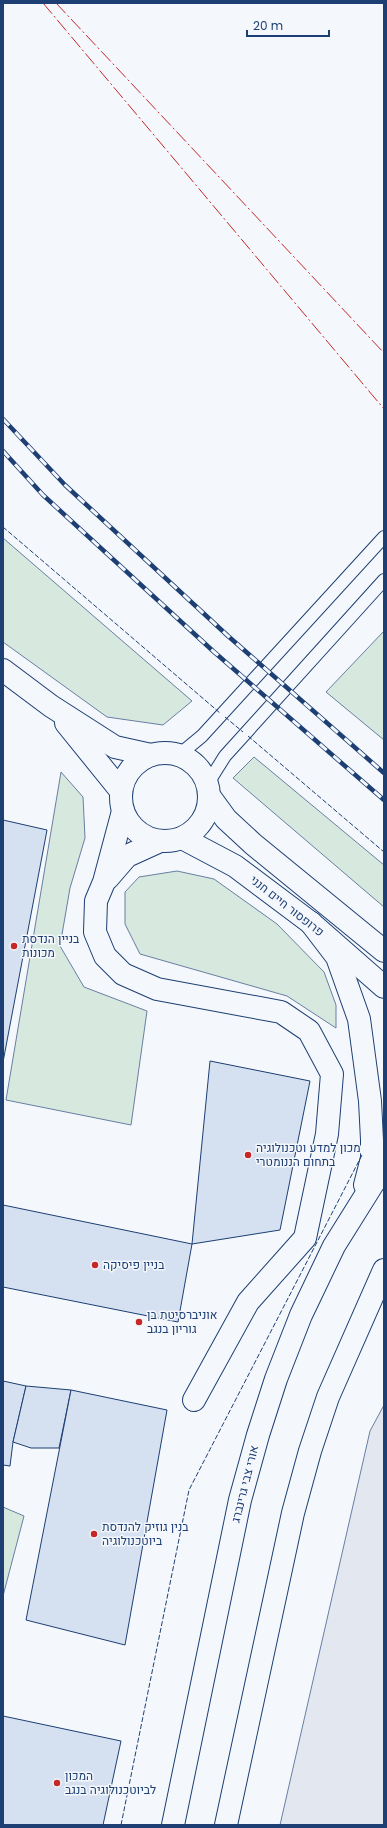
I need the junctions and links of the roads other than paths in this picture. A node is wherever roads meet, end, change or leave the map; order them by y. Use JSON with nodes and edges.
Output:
{"nodes":[{"id":1,"x":384,"y":537,"type":"edge"},
{"id":2,"x":384,"y":580,"type":"edge"},
{"id":3,"x":3,"y":670,"type":"edge"},
{"id":4,"x":51,"y":706,"type":"junction"},
{"id":5,"x":151,"y":755,"type":"junction"},
{"id":6,"x":179,"y":755,"type":"junction"},
{"id":7,"x":209,"y":790,"type":"junction"},
{"id":8,"x":122,"y":801,"type":"junction"},
{"id":9,"x":182,"y":838,"type":"junction"},
{"id":10,"x":160,"y":840,"type":"junction"},
{"id":11,"x":104,"y":882,"type":"junction"},
{"id":12,"x":311,"y":923,"type":"junction"},
{"id":13,"x":384,"y":951,"type":"edge"},
{"id":14,"x":384,"y":987,"type":"edge"},
{"id":15,"x":384,"y":1166,"type":"edge"},
{"id":16,"x":359,"y":1206,"type":"junction"},
{"id":17,"x":384,"y":1270,"type":"edge"},
{"id":18,"x":194,"y":1400,"type":"dead end"},
{"id":19,"x":173,"y":1825,"type":"edge"},
{"id":20,"x":226,"y":1825,"type":"edge"}],
"edges":[{"from":1,"to":6,"type":"lane"},
{"from":2,"to":7,"type":"lane"},
{"from":3,"to":4,"type":"street"},
{"from":4,"to":5,"type":"street"},
{"from":4,"to":8,"type":"street"},
{"from":5,"to":6,"type":"street"},
{"from":5,"to":8,"type":"street"},
{"from":6,"to":7,"type":"street"},
{"from":7,"to":9,"type":"street"},
{"from":7,"to":13,"type":"street"},
{"from":8,"to":10,"type":"street"},
{"from":8,"to":11,"type":"street"},
{"from":9,"to":10,"type":"street"},
{"from":9,"to":12,"type":"street","name":"פרופסור חיים חנני"},
{"from":10,"to":11,"type":"street"},
{"from":11,"to":18,"type":"street"},
{"from":12,"to":14,"type":"street","name":"פרופסור חיים חנני"},
{"from":12,"to":16,"type":"street"},
{"from":15,"to":16,"type":"street","name":"אורי צבי גרינברג"},
{"from":16,"to":19,"type":"street","name":"אורי צבי גרינברג"},
{"from":17,"to":20,"type":"street"}]}
